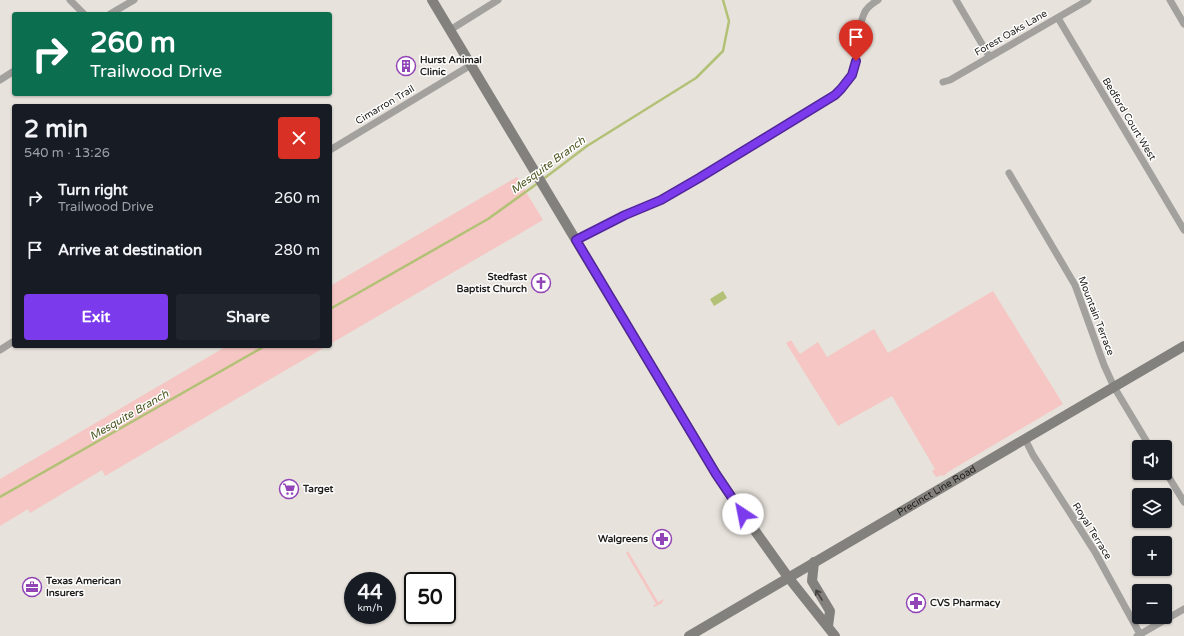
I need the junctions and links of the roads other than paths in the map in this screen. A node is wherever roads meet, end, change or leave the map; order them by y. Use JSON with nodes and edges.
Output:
{"nodes":[{"id":1,"x":70,"y":0,"type":"edge"},
{"id":2,"x":134,"y":0,"type":"edge"},
{"id":3,"x":432,"y":0,"type":"edge"},
{"id":4,"x":498,"y":0,"type":"edge"},
{"id":5,"x":878,"y":0,"type":"edge"},
{"id":6,"x":956,"y":0,"type":"edge"},
{"id":7,"x":1088,"y":0,"type":"edge"},
{"id":8,"x":1170,"y":0,"type":"edge"},
{"id":9,"x":82,"y":12,"type":"edge"},
{"id":10,"x":113,"y":12,"type":"edge"},
{"id":11,"x":1058,"y":18,"type":"junction"},
{"id":12,"x":1184,"y":24,"type":"edge"},
{"id":13,"x":450,"y":30,"type":"junction"},
{"id":14,"x":990,"y":56,"type":"junction"},
{"id":15,"x":471,"y":65,"type":"junction"},
{"id":16,"x":12,"y":72,"type":"edge"},
{"id":17,"x":0,"y":80,"type":"edge"},
{"id":18,"x":944,"y":82,"type":"dead end"},
{"id":19,"x":332,"y":149,"type":"edge"},
{"id":20,"x":1009,"y":173,"type":"dead end"},
{"id":21,"x":1184,"y":230,"type":"edge"},
{"id":22,"x":576,"y":240,"type":"junction"},
{"id":23,"x":12,"y":342,"type":"edge"},
{"id":24,"x":1184,"y":346,"type":"edge"},
{"id":25,"x":0,"y":350,"type":"edge"},
{"id":26,"x":1114,"y":387,"type":"junction"},
{"id":27,"x":1025,"y":438,"type":"junction"},
{"id":28,"x":1146,"y":440,"type":"edge"},
{"id":29,"x":1171,"y":480,"type":"edge"},
{"id":30,"x":1184,"y":502,"type":"edge"},
{"id":31,"x":814,"y":562,"type":"junction"},
{"id":32,"x":788,"y":577,"type":"junction"},
{"id":33,"x":1184,"y":609,"type":"edge"},
{"id":34,"x":828,"y":626,"type":"junction"},
{"id":35,"x":1140,"y":635,"type":"edge"},
{"id":36,"x":689,"y":636,"type":"edge"},
{"id":37,"x":836,"y":636,"type":"edge"}],
"edges":[{"from":1,"to":9,"type":"street"},
{"from":2,"to":10,"type":"street"},
{"from":3,"to":13,"type":"main road"},
{"from":4,"to":13,"type":"street"},
{"from":5,"to":22,"type":"street"},
{"from":6,"to":14,"type":"street"},
{"from":7,"to":11,"type":"street","name":"Forest Oaks Lane"},
{"from":8,"to":12,"type":"street"},
{"from":11,"to":14,"type":"street","name":"Forest Oaks Lane"},
{"from":11,"to":21,"type":"street","name":"Bedford Court West"},
{"from":13,"to":15,"type":"main road"},
{"from":14,"to":18,"type":"street","name":"Forest Oaks Lane"},
{"from":15,"to":19,"type":"street","name":"Cimarron Trail"},
{"from":15,"to":22,"type":"main road"},
{"from":16,"to":17,"type":"street"},
{"from":20,"to":26,"type":"street","name":"Mountain Terrace"},
{"from":22,"to":32,"type":"main road"},
{"from":23,"to":25,"type":"street"},
{"from":24,"to":26,"type":"main road","name":"Precinct Line Road"},
{"from":26,"to":27,"type":"main road","name":"Precinct Line Road"},
{"from":26,"to":28,"type":"street","name":"Mountain Terrace"},
{"from":27,"to":31,"type":"main road","name":"Precinct Line Road"},
{"from":27,"to":35,"type":"street","name":"Royal Terrace"},
{"from":29,"to":30,"type":"street"},
{"from":31,"to":32,"type":"main road","name":"Precinct Line Road"},
{"from":34,"to":31,"type":"main road","one_way":true},
{"from":32,"to":34,"type":"main road"},
{"from":32,"to":36,"type":"main road","name":"Precinct Line Road"},
{"from":33,"to":35,"type":"street"},
{"from":34,"to":37,"type":"main road"}]}
